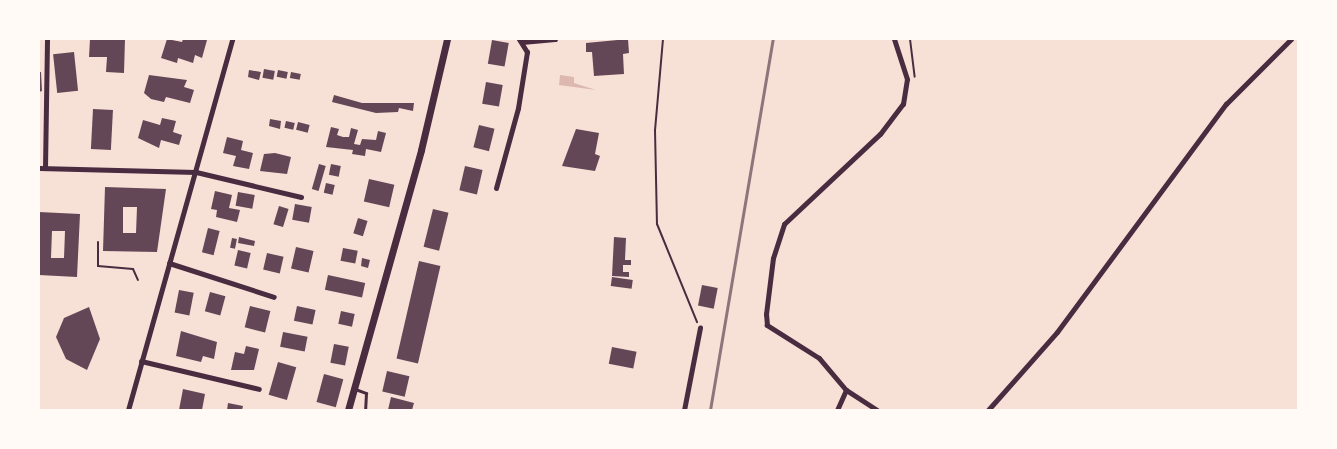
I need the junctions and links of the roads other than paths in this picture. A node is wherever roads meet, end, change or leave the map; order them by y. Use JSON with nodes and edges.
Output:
{"nodes":[{"id":1,"x":47,"y":39,"type":"edge"},
{"id":2,"x":232,"y":39,"type":"edge"},
{"id":3,"x":447,"y":39,"type":"edge"},
{"id":4,"x":556,"y":39,"type":"edge"},
{"id":5,"x":894,"y":39,"type":"edge"},
{"id":6,"x":1290,"y":39,"type":"edge"},
{"id":7,"x":521,"y":41,"type":"edge"},
{"id":8,"x":42,"y":168,"type":"edge"},
{"id":9,"x":196,"y":172,"type":"junction"},
{"id":10,"x":496,"y":188,"type":"dead end"},
{"id":11,"x":301,"y":197,"type":"dead end"},
{"id":12,"x":169,"y":262,"type":"junction"},
{"id":13,"x":274,"y":297,"type":"dead end"},
{"id":14,"x":700,"y":328,"type":"road end"},
{"id":15,"x":141,"y":361,"type":"junction"},
{"id":16,"x":354,"y":389,"type":"junction"},
{"id":17,"x":259,"y":390,"type":"dead end"},
{"id":18,"x":846,"y":390,"type":"junction"},
{"id":19,"x":128,"y":410,"type":"edge"},
{"id":20,"x":348,"y":410,"type":"edge"},
{"id":21,"x":365,"y":410,"type":"edge"},
{"id":22,"x":684,"y":410,"type":"edge"},
{"id":23,"x":837,"y":410,"type":"edge"},
{"id":24,"x":877,"y":410,"type":"edge"},
{"id":25,"x":988,"y":410,"type":"edge"}],
"edges":[{"from":1,"to":8,"type":"street"},
{"from":2,"to":9,"type":"street"},
{"from":3,"to":16,"type":"street"},
{"from":4,"to":7,"type":"street"},
{"from":5,"to":18,"type":"street"},
{"from":6,"to":25,"type":"street"},
{"from":7,"to":10,"type":"street"},
{"from":8,"to":9,"type":"street"},
{"from":9,"to":11,"type":"street"},
{"from":9,"to":12,"type":"street"},
{"from":12,"to":13,"type":"street"},
{"from":12,"to":15,"type":"street"},
{"from":14,"to":22,"type":"street"},
{"from":15,"to":17,"type":"street"},
{"from":15,"to":19,"type":"street"},
{"from":16,"to":20,"type":"street"},
{"from":16,"to":21,"type":"lane"},
{"from":18,"to":23,"type":"street"},
{"from":18,"to":24,"type":"street"}]}
